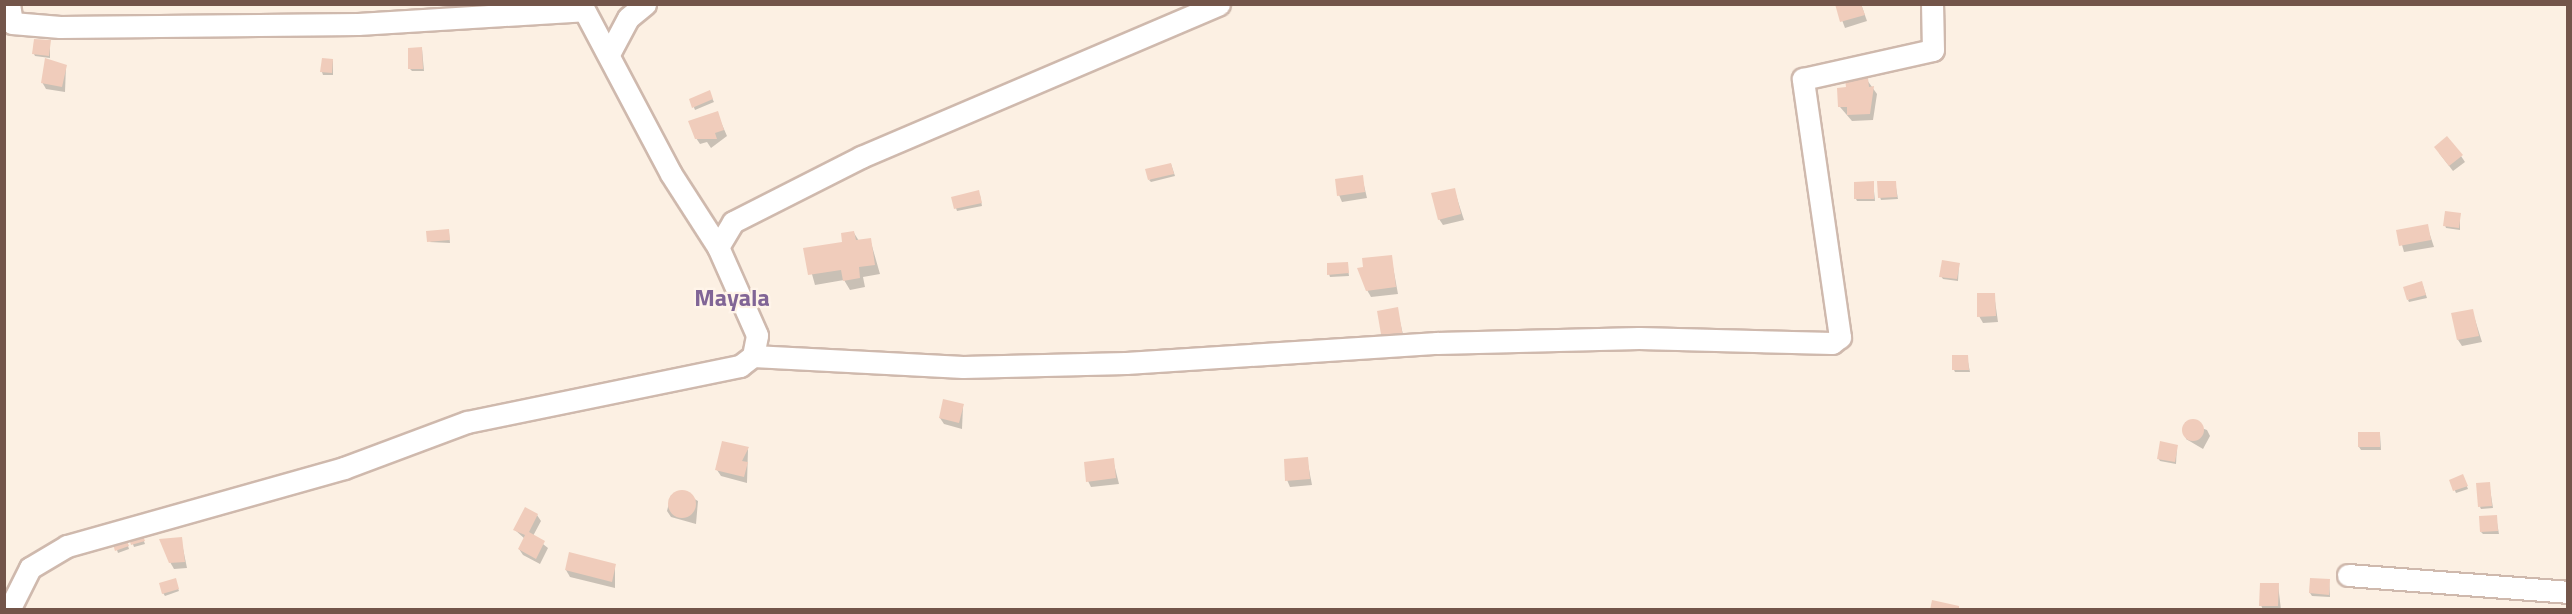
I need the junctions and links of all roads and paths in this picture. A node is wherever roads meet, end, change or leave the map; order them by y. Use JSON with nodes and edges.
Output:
{"nodes":[{"id":1,"x":9,"y":4,"type":"edge"},
{"id":2,"x":645,"y":4,"type":"edge"},
{"id":3,"x":1219,"y":4,"type":"edge"},
{"id":4,"x":1932,"y":4,"type":"edge"},
{"id":5,"x":583,"y":7,"type":"edge"},
{"id":6,"x":610,"y":52,"type":"junction"},
{"id":7,"x":718,"y":247,"type":"junction"},
{"id":8,"x":753,"y":356,"type":"junction"},
{"id":9,"x":2348,"y":574,"type":"dead end"},
{"id":10,"x":2568,"y":592,"type":"edge"},
{"id":11,"x":9,"y":609,"type":"edge"}],
"edges":[{"from":1,"to":5,"type":"street"},
{"from":2,"to":6,"type":"street"},
{"from":3,"to":7,"type":"street"},
{"from":4,"to":8,"type":"street"},
{"from":5,"to":6,"type":"street"},
{"from":6,"to":7,"type":"street"},
{"from":7,"to":8,"type":"street"},
{"from":8,"to":11,"type":"street"},
{"from":9,"to":10,"type":"street"}]}
